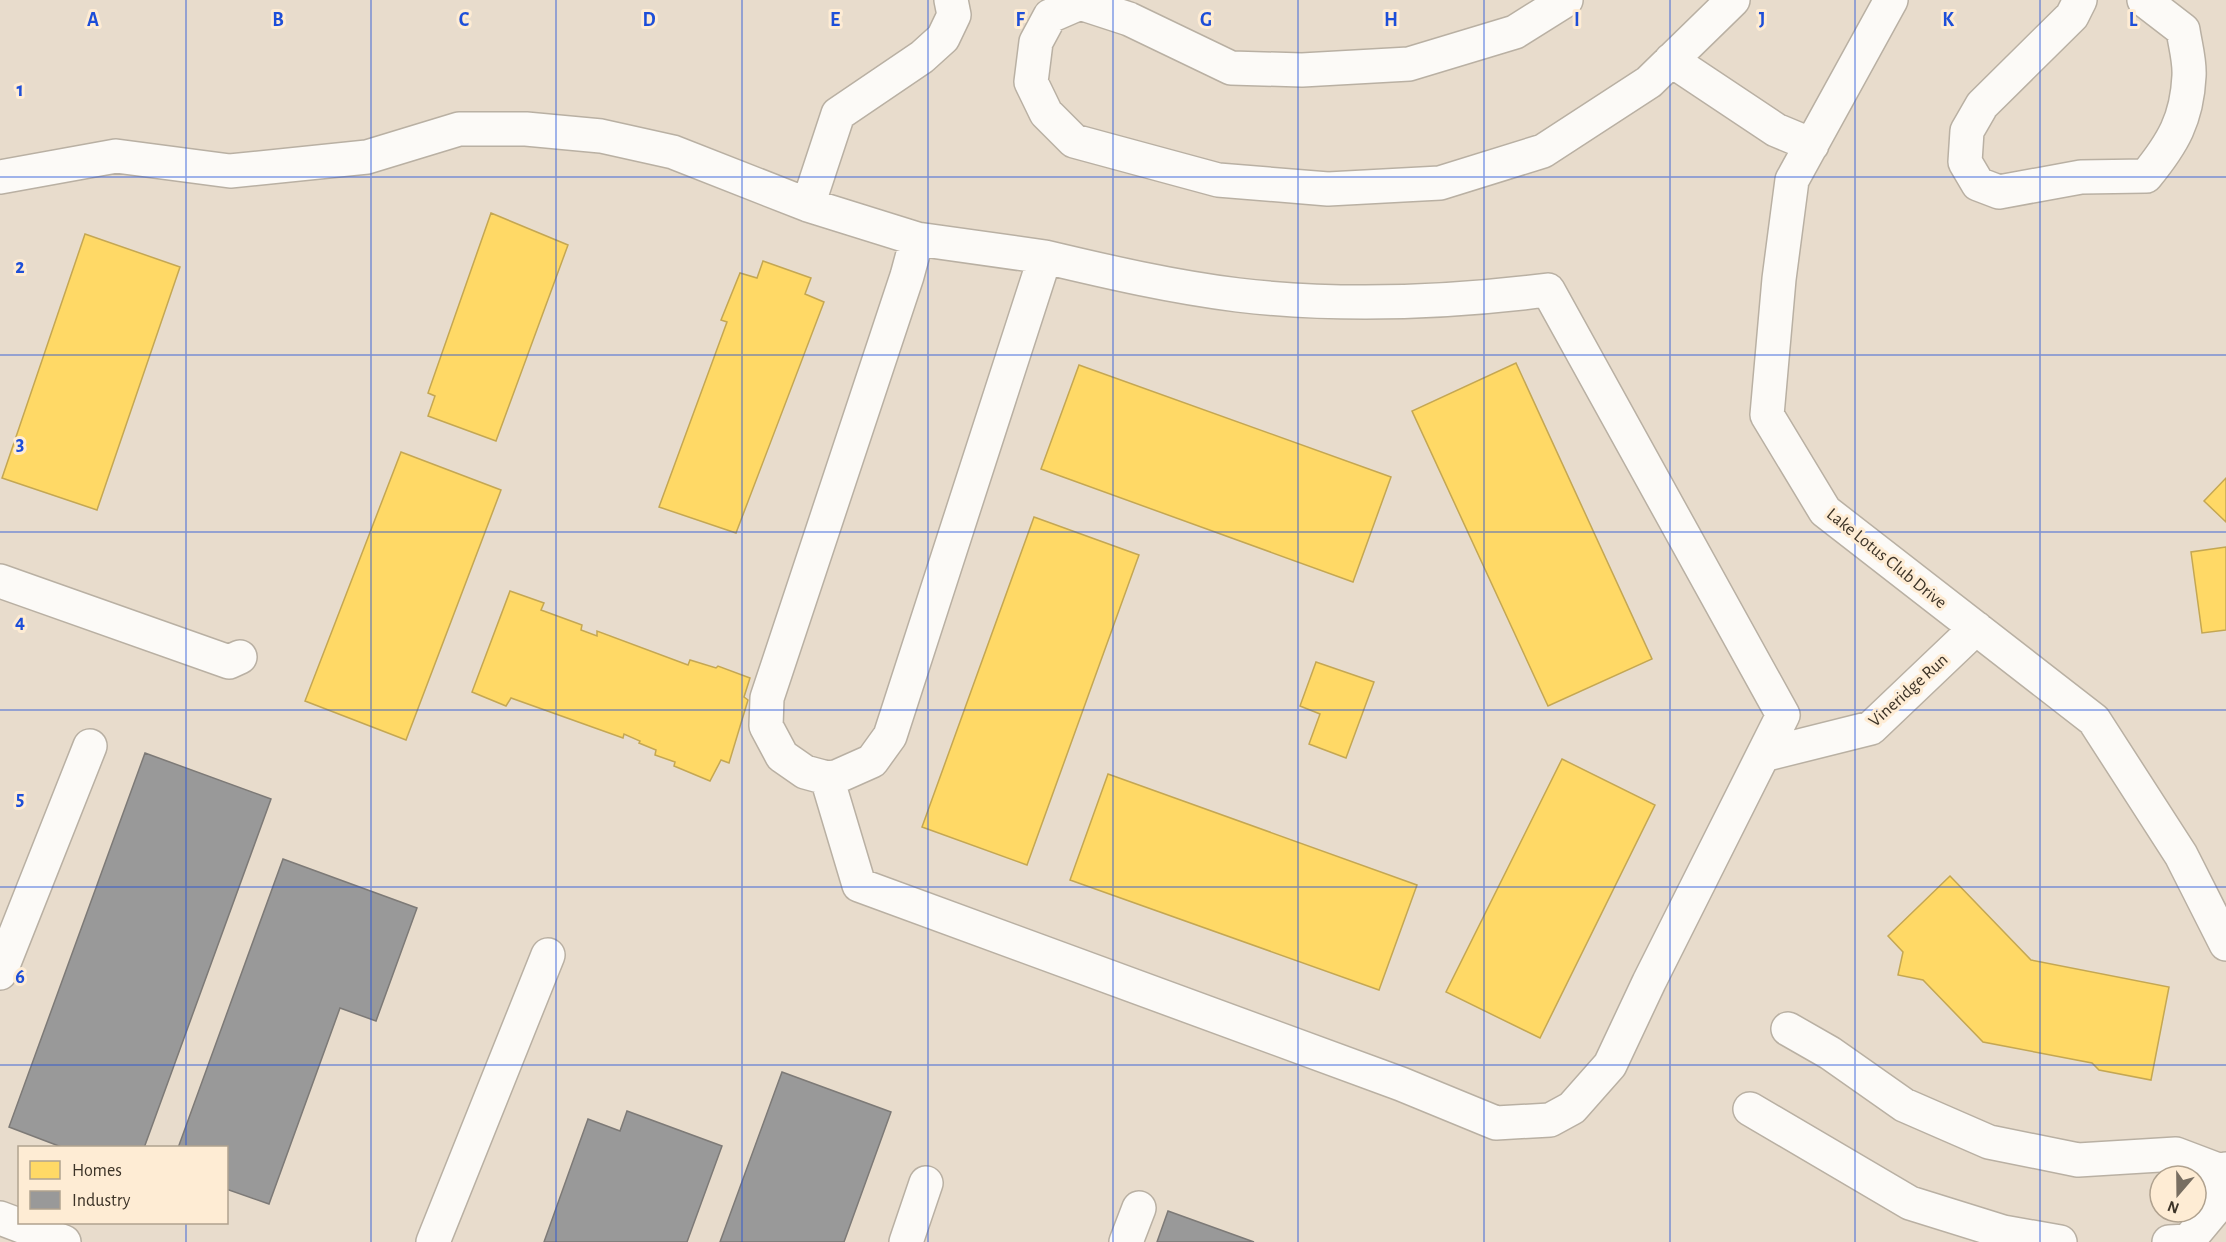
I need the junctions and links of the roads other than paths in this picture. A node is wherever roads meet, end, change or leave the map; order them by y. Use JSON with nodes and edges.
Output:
{"nodes":[{"id":1,"x":951,"y":0,"type":"edge"},
{"id":2,"x":1566,"y":0,"type":"edge"},
{"id":3,"x":1732,"y":0,"type":"edge"},
{"id":4,"x":1891,"y":0,"type":"edge"},
{"id":5,"x":2080,"y":0,"type":"edge"},
{"id":6,"x":2144,"y":0,"type":"edge"},
{"id":7,"x":1671,"y":60,"type":"junction"},
{"id":8,"x":1812,"y":145,"type":"junction"},
{"id":9,"x":0,"y":177,"type":"edge"},
{"id":10,"x":808,"y":205,"type":"junction"},
{"id":11,"x":917,"y":239,"type":"junction"},
{"id":12,"x":1045,"y":257,"type":"junction"},
{"id":13,"x":0,"y":581,"type":"edge"},
{"id":14,"x":1976,"y":628,"type":"junction"},
{"id":15,"x":240,"y":657,"type":"dead end"},
{"id":16,"x":90,"y":746,"type":"dead end"},
{"id":17,"x":1763,"y":755,"type":"junction"},
{"id":18,"x":827,"y":778,"type":"junction"},
{"id":19,"x":2226,"y":944,"type":"edge"},
{"id":20,"x":548,"y":954,"type":"dead end"},
{"id":21,"x":0,"y":973,"type":"edge"},
{"id":22,"x":1788,"y":1029,"type":"dead end"},
{"id":23,"x":1750,"y":1109,"type":"dead end"},
{"id":24,"x":2223,"y":1170,"type":"edge"},
{"id":25,"x":926,"y":1183,"type":"dead end"},
{"id":26,"x":1139,"y":1208,"type":"dead end"},
{"id":27,"x":0,"y":1218,"type":"edge"},
{"id":28,"x":64,"y":1242,"type":"edge"},
{"id":29,"x":433,"y":1242,"type":"edge"},
{"id":30,"x":906,"y":1242,"type":"edge"},
{"id":31,"x":1126,"y":1242,"type":"edge"},
{"id":32,"x":2060,"y":1242,"type":"edge"},
{"id":33,"x":2169,"y":1242,"type":"edge"}],
"edges":[{"from":1,"to":10,"type":"street"},
{"from":2,"to":7,"type":"street"},
{"from":3,"to":7,"type":"street"},
{"from":4,"to":8,"type":"street","name":"Lake Lotus Club Drive"},
{"from":5,"to":6,"type":"street"},
{"from":7,"to":8,"type":"street"},
{"from":8,"to":14,"type":"street","name":"Lake Lotus Club Drive"},
{"from":9,"to":10,"type":"street"},
{"from":10,"to":11,"type":"street"},
{"from":11,"to":12,"type":"street"},
{"from":11,"to":18,"type":"street"},
{"from":12,"to":17,"type":"street"},
{"from":12,"to":18,"type":"street"},
{"from":13,"to":15,"type":"street"},
{"from":14,"to":17,"type":"street","name":"Vineridge Run"},
{"from":14,"to":19,"type":"street","name":"Lake Lotus Club Drive"},
{"from":16,"to":21,"type":"street"},
{"from":17,"to":18,"type":"street"},
{"from":20,"to":29,"type":"street"},
{"from":22,"to":24,"type":"street"},
{"from":23,"to":32,"type":"street"},
{"from":24,"to":33,"type":"street"},
{"from":25,"to":30,"type":"street"},
{"from":26,"to":31,"type":"street"},
{"from":27,"to":28,"type":"street"}]}
